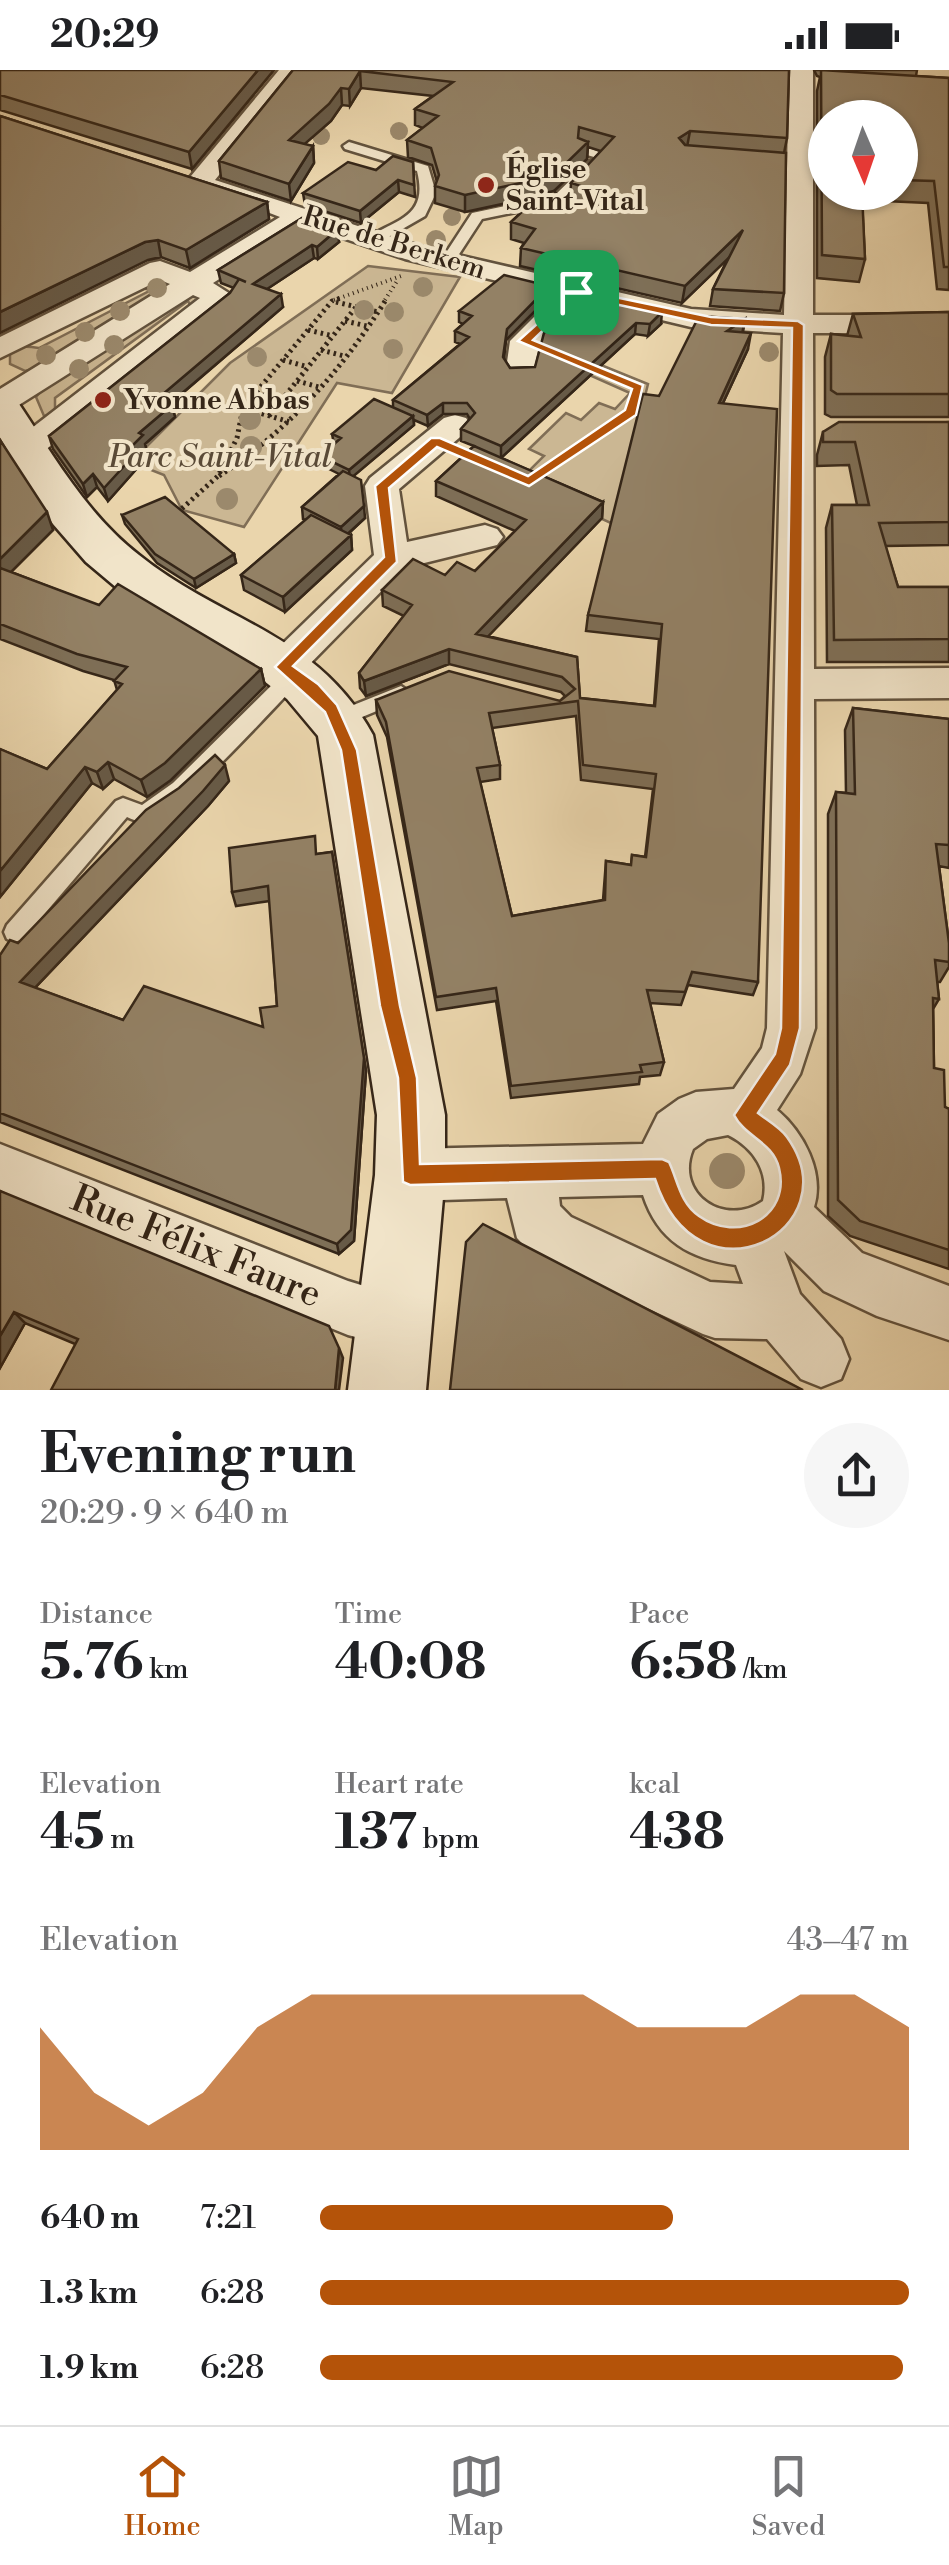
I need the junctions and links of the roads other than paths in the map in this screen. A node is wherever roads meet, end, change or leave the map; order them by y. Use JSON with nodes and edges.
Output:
{"nodes":[{"id":1,"x":291,"y":70,"type":"edge"},
{"id":2,"x":805,"y":79,"type":"edge"},
{"id":3,"x":349,"y":146,"type":"dead end"},
{"id":4,"x":584,"y":150,"type":"edge"},
{"id":5,"x":558,"y":199,"type":"junction"},
{"id":6,"x":578,"y":212,"type":"edge"},
{"id":7,"x":300,"y":216,"type":"junction"},
{"id":8,"x":373,"y":240,"type":"junction"},
{"id":9,"x":447,"y":262,"type":"junction"},
{"id":10,"x":190,"y":283,"type":"junction"},
{"id":11,"x":576,"y":292,"type":"junction"},
{"id":12,"x":949,"y":324,"type":"edge"},
{"id":13,"x":798,"y":325,"type":"junction"},
{"id":14,"x":0,"y":350,"type":"edge"},
{"id":15,"x":523,"y":355,"type":"road end"},
{"id":16,"x":9,"y":420,"type":"edge"},
{"id":17,"x":455,"y":425,"type":"dead end"},
{"id":18,"x":798,"y":431,"type":"junction"},
{"id":19,"x":838,"y":431,"type":"edge"},
{"id":20,"x":485,"y":538,"type":"dead end"},
{"id":21,"x":392,"y":558,"type":"junction"},
{"id":22,"x":289,"y":671,"type":"junction"},
{"id":23,"x":949,"y":683,"type":"edge"},
{"id":24,"x":795,"y":684,"type":"junction"},
{"id":25,"x":417,"y":687,"type":"edge"},
{"id":26,"x":338,"y":719,"type":"junction"},
{"id":27,"x":15,"y":932,"type":"dead end"},
{"id":28,"x":744,"y":1115,"type":"junction"},
{"id":29,"x":0,"y":1169,"type":"edge"},
{"id":30,"x":662,"y":1169,"type":"junction"},
{"id":31,"x":528,"y":1172,"type":"junction"},
{"id":32,"x":410,"y":1174,"type":"junction"},
{"id":33,"x":768,"y":1225,"type":"junction"},
{"id":34,"x":780,"y":1312,"type":"junction"},
{"id":35,"x":949,"y":1313,"type":"edge"},
{"id":36,"x":391,"y":1355,"type":"edge"},
{"id":37,"x":821,"y":1358,"type":"dead end"}],
"edges":[{"from":1,"to":7,"type":"street","name":"Rue de Berkem"},
{"from":2,"to":13,"type":"street"},
{"from":3,"to":8,"type":"lane"},
{"from":4,"to":5,"type":"lane"},
{"from":5,"to":6,"type":"lane"},
{"from":5,"to":9,"type":"lane"},
{"from":7,"to":8,"type":"street","name":"Rue de Berkem"},
{"from":7,"to":10,"type":"street"},
{"from":8,"to":9,"type":"street","name":"Rue de Berkem"},
{"from":9,"to":11,"type":"street","name":"Rue de Berkem"},
{"from":10,"to":14,"type":"street"},
{"from":10,"to":16,"type":"street"},
{"from":10,"to":16,"type":"street"},
{"from":11,"to":13,"type":"street","name":"Rue de Berkem"},
{"from":11,"to":15,"type":"street"},
{"from":12,"to":13,"type":"street","name":"Rue de Berkem"},
{"from":13,"to":18,"type":"street"},
{"from":16,"to":22,"type":"street"},
{"from":17,"to":21,"type":"street"},
{"from":18,"to":19,"type":"street"},
{"from":18,"to":24,"type":"street"},
{"from":20,"to":21,"type":"street"},
{"from":21,"to":22,"type":"street"},
{"from":22,"to":26,"type":"street"},
{"from":22,"to":27,"type":"lane"},
{"from":23,"to":24,"type":"street"},
{"from":24,"to":28,"type":"street"},
{"from":25,"to":26,"type":"lane"},
{"from":26,"to":32,"type":"street"},
{"from":28,"to":30,"type":"street"},
{"from":28,"to":33,"type":"street"},
{"from":29,"to":36,"type":"street","name":"Rue Félix Faure"},
{"from":30,"to":31,"type":"street"},
{"from":30,"to":33,"type":"street"},
{"from":31,"to":32,"type":"street"},
{"from":31,"to":34,"type":"street"},
{"from":32,"to":36,"type":"street"},
{"from":33,"to":34,"type":"street"},
{"from":33,"to":35,"type":"street"},
{"from":34,"to":37,"type":"street"}]}
